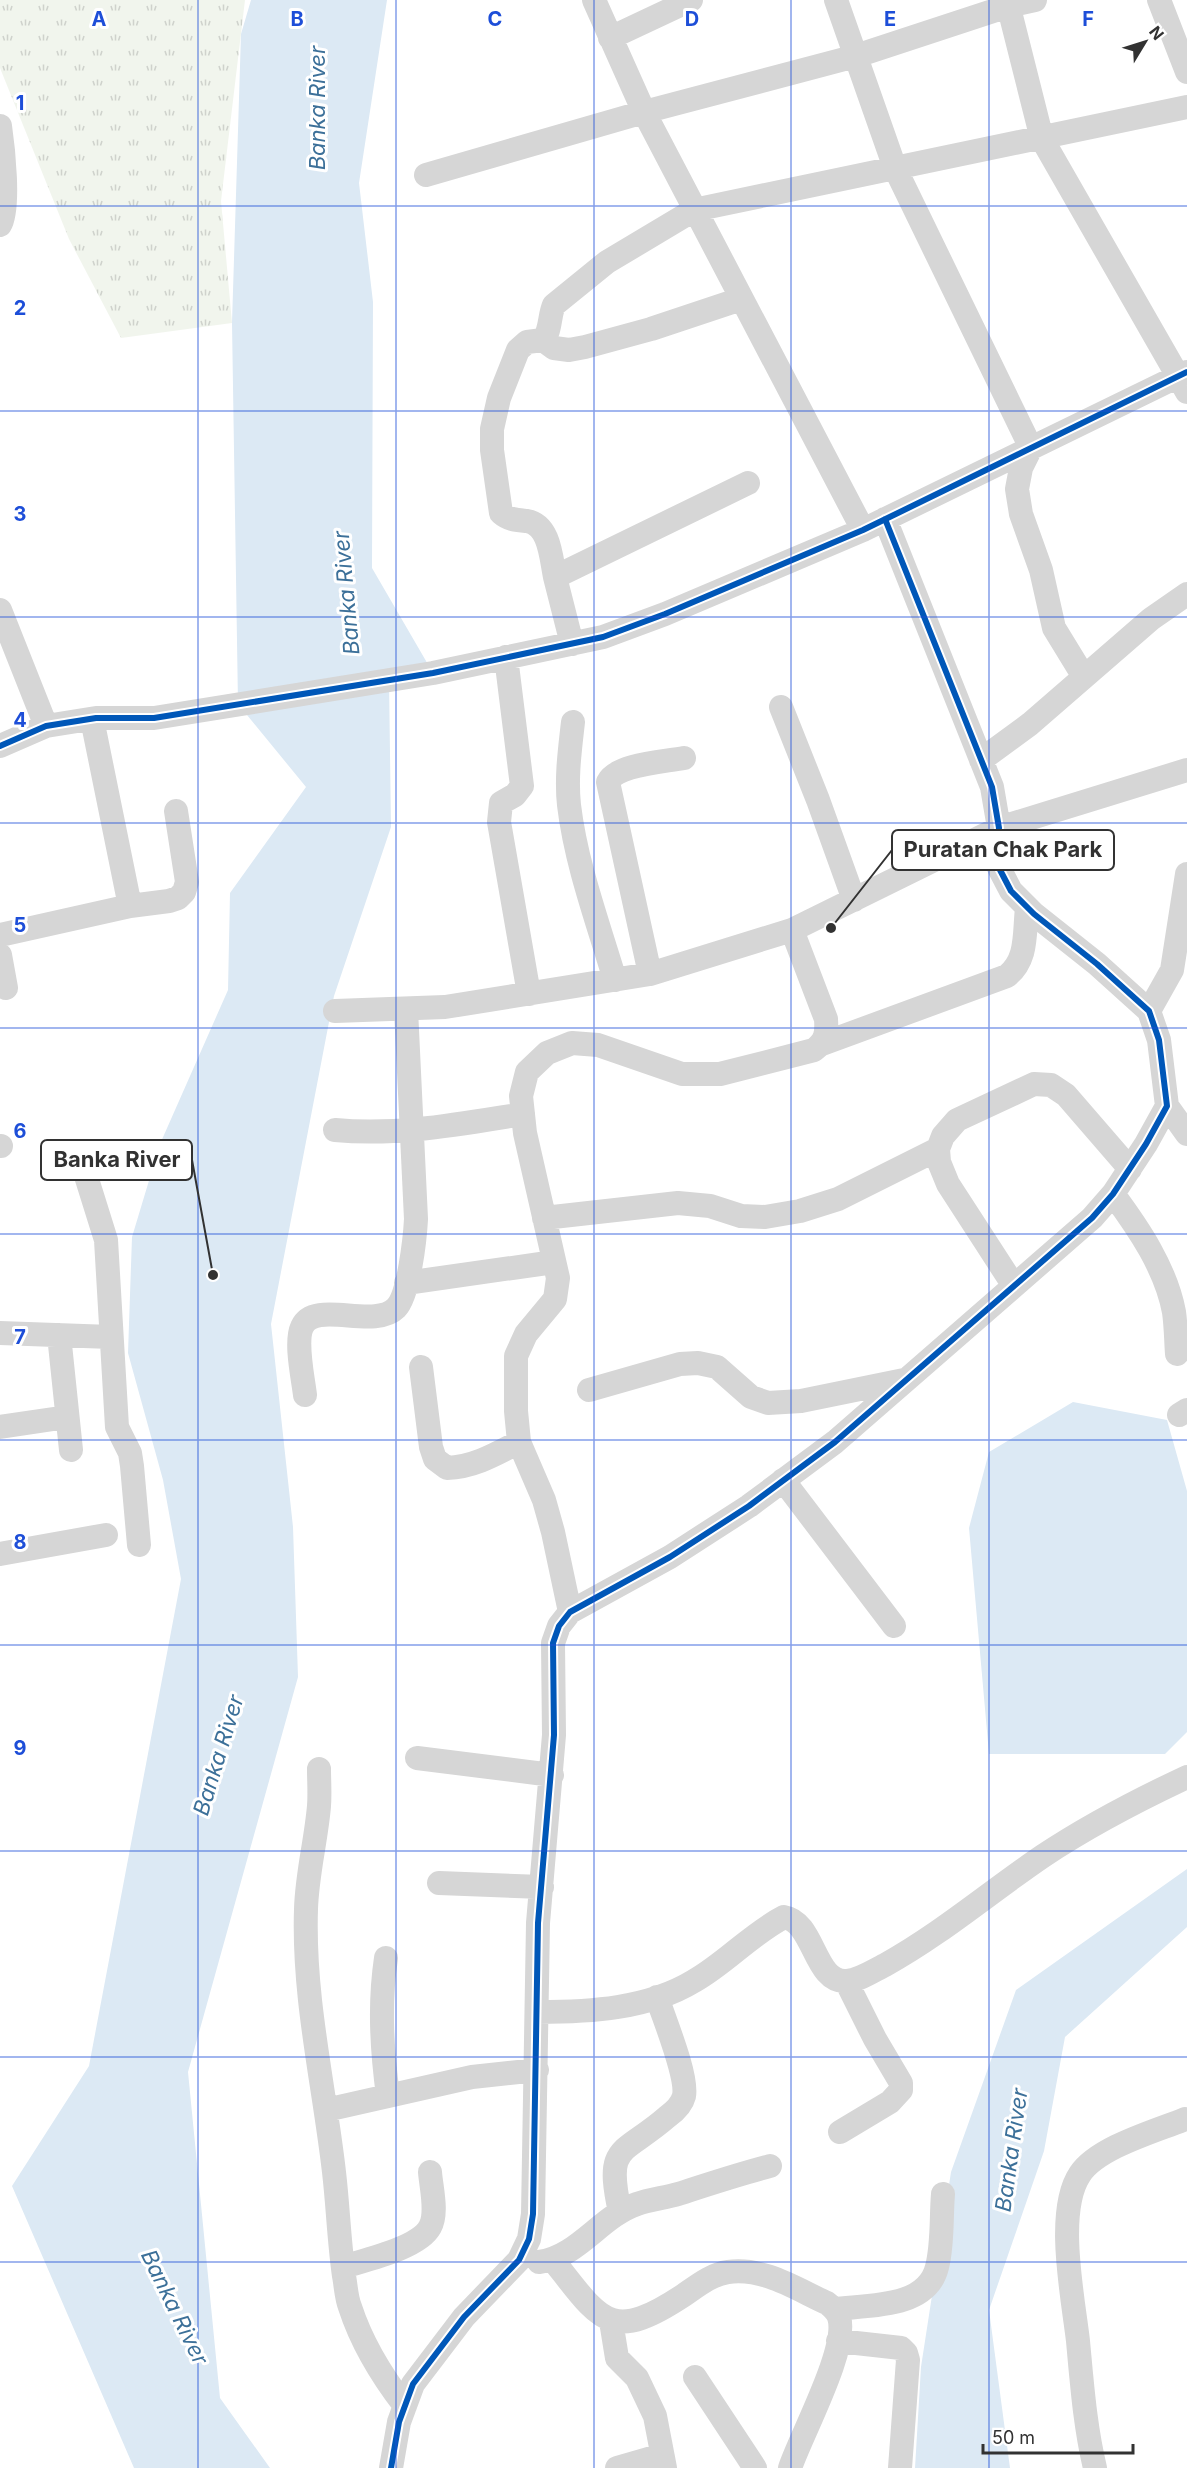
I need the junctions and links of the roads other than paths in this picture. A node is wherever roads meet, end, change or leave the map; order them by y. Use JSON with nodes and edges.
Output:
{"nodes":[{"id":1,"x":594,"y":0,"type":"edge"},
{"id":2,"x":691,"y":0,"type":"edge"},
{"id":3,"x":836,"y":0,"type":"edge"},
{"id":4,"x":1035,"y":0,"type":"edge"},
{"id":5,"x":1159,"y":0,"type":"edge"},
{"id":6,"x":1008,"y":3,"type":"edge"},
{"id":7,"x":610,"y":38,"type":"junction"},
{"id":8,"x":856,"y":56,"type":"junction"},
{"id":9,"x":1187,"y":72,"type":"edge"},
{"id":10,"x":1187,"y":107,"type":"edge"},
{"id":11,"x":644,"y":112,"type":"junction"},
{"id":12,"x":0,"y":126,"type":"edge"},
{"id":13,"x":1042,"y":139,"type":"junction"},
{"id":14,"x":896,"y":168,"type":"junction"},
{"id":15,"x":426,"y":175,"type":"dead end"},
{"id":16,"x":694,"y":210,"type":"junction"},
{"id":17,"x":0,"y":225,"type":"edge"},
{"id":18,"x":741,"y":298,"type":"junction"},
{"id":19,"x":543,"y":340,"type":"junction"},
{"id":20,"x":1184,"y":380,"type":"edge"},
{"id":21,"x":1031,"y":448,"type":"junction"},
{"id":22,"x":748,"y":483,"type":"dead end"},
{"id":23,"x":885,"y":519,"type":"junction"},
{"id":24,"x":863,"y":530,"type":"junction"},
{"id":25,"x":555,"y":577,"type":"junction"},
{"id":26,"x":1187,"y":594,"type":"edge"},
{"id":27,"x":0,"y":610,"type":"edge"},
{"id":28,"x":572,"y":644,"type":"junction"},
{"id":29,"x":506,"y":657,"type":"junction"},
{"id":30,"x":1084,"y":677,"type":"junction"},
{"id":31,"x":782,"y":707,"type":"dead end"},
{"id":32,"x":92,"y":719,"type":"junction"},
{"id":33,"x":573,"y":722,"type":"dead end"},
{"id":34,"x":46,"y":726,"type":"junction"},
{"id":35,"x":0,"y":746,"type":"edge"},
{"id":36,"x":684,"y":758,"type":"dead end"},
{"id":37,"x":981,"y":760,"type":"junction"},
{"id":38,"x":1187,"y":770,"type":"edge"},
{"id":39,"x":176,"y":811,"type":"dead end"},
{"id":40,"x":999,"y":828,"type":"junction"},
{"id":41,"x":1187,"y":874,"type":"edge"},
{"id":42,"x":854,"y":900,"type":"junction"},
{"id":43,"x":130,"y":906,"type":"junction"},
{"id":44,"x":1027,"y":908,"type":"junction"},
{"id":45,"x":792,"y":930,"type":"junction"},
{"id":46,"x":0,"y":935,"type":"edge"},
{"id":47,"x":0,"y":955,"type":"edge"},
{"id":48,"x":1179,"y":970,"type":"edge"},
{"id":49,"x":650,"y":974,"type":"junction"},
{"id":50,"x":615,"y":980,"type":"junction"},
{"id":51,"x":6,"y":988,"type":"dead end"},
{"id":52,"x":528,"y":994,"type":"junction"},
{"id":53,"x":406,"y":1008,"type":"junction"},
{"id":54,"x":335,"y":1011,"type":"dead end"},
{"id":55,"x":1149,"y":1011,"type":"junction"},
{"id":56,"x":822,"y":1044,"type":"junction"},
{"id":57,"x":1167,"y":1106,"type":"junction"},
{"id":58,"x":523,"y":1114,"type":"junction"},
{"id":59,"x":335,"y":1130,"type":"dead end"},
{"id":60,"x":412,"y":1132,"type":"junction"},
{"id":61,"x":1187,"y":1134,"type":"edge"},
{"id":62,"x":938,"y":1149,"type":"junction"},
{"id":63,"x":81,"y":1160,"type":"dead end"},
{"id":64,"x":1130,"y":1169,"type":"junction"},
{"id":65,"x":1113,"y":1194,"type":"junction"},
{"id":66,"x":544,"y":1218,"type":"junction"},
{"id":67,"x":554,"y":1262,"type":"junction"},
{"id":68,"x":406,"y":1283,"type":"junction"},
{"id":69,"x":1014,"y":1286,"type":"junction"},
{"id":70,"x":0,"y":1333,"type":"edge"},
{"id":71,"x":59,"y":1335,"type":"junction"},
{"id":72,"x":111,"y":1337,"type":"junction"},
{"id":73,"x":1177,"y":1354,"type":"dead end"},
{"id":74,"x":421,"y":1367,"type":"dead end"},
{"id":75,"x":906,"y":1380,"type":"junction"},
{"id":76,"x":589,"y":1390,"type":"dead end"},
{"id":77,"x":305,"y":1395,"type":"dead end"},
{"id":78,"x":67,"y":1417,"type":"junction"},
{"id":79,"x":0,"y":1427,"type":"edge"},
{"id":80,"x":519,"y":1442,"type":"junction"},
{"id":81,"x":71,"y":1450,"type":"dead end"},
{"id":82,"x":783,"y":1480,"type":"junction"},
{"id":83,"x":106,"y":1535,"type":"dead end"},
{"id":84,"x":139,"y":1545,"type":"dead end"},
{"id":85,"x":0,"y":1554,"type":"edge"},
{"id":86,"x":570,"y":1612,"type":"junction"},
{"id":87,"x":894,"y":1626,"type":"dead end"},
{"id":88,"x":417,"y":1758,"type":"dead end"},
{"id":89,"x":319,"y":1769,"type":"dead end"},
{"id":90,"x":552,"y":1775,"type":"junction"},
{"id":91,"x":1187,"y":1777,"type":"edge"},
{"id":92,"x":439,"y":1882,"type":"dead end"},
{"id":93,"x":542,"y":1887,"type":"junction"},
{"id":94,"x":386,"y":1958,"type":"dead end"},
{"id":95,"x":846,"y":1981,"type":"junction"},
{"id":96,"x":657,"y":1997,"type":"junction"},
{"id":97,"x":537,"y":2012,"type":"junction"},
{"id":98,"x":537,"y":2070,"type":"junction"},
{"id":99,"x":388,"y":2096,"type":"junction"},
{"id":100,"x":326,"y":2110,"type":"junction"},
{"id":101,"x":1185,"y":2119,"type":"dead end"},
{"id":102,"x":840,"y":2132,"type":"dead end"},
{"id":103,"x":770,"y":2166,"type":"dead end"},
{"id":104,"x":430,"y":2172,"type":"dead end"},
{"id":105,"x":943,"y":2193,"type":"dead end"},
{"id":106,"x":620,"y":2212,"type":"junction"},
{"id":107,"x":519,"y":2260,"type":"junction"},
{"id":108,"x":553,"y":2260,"type":"junction"},
{"id":109,"x":343,"y":2267,"type":"junction"},
{"id":110,"x":834,"y":2309,"type":"junction"},
{"id":111,"x":611,"y":2320,"type":"junction"},
{"id":112,"x":838,"y":2341,"type":"junction"},
{"id":113,"x":695,"y":2377,"type":"dead end"},
{"id":114,"x":405,"y":2406,"type":"junction"},
{"id":115,"x":663,"y":2462,"type":"edge"},
{"id":116,"x":391,"y":2468,"type":"edge"},
{"id":117,"x":617,"y":2468,"type":"edge"},
{"id":118,"x":755,"y":2468,"type":"edge"},
{"id":119,"x":790,"y":2468,"type":"edge"},
{"id":120,"x":900,"y":2468,"type":"edge"},
{"id":121,"x":1095,"y":2468,"type":"edge"}],
"edges":[{"from":1,"to":7,"type":"street"},
{"from":2,"to":7,"type":"street"},
{"from":3,"to":8,"type":"street"},
{"from":4,"to":6,"type":"street"},
{"from":5,"to":9,"type":"street"},
{"from":6,"to":8,"type":"street"},
{"from":6,"to":13,"type":"street"},
{"from":7,"to":11,"type":"street"},
{"from":8,"to":11,"type":"street"},
{"from":8,"to":14,"type":"street"},
{"from":10,"to":13,"type":"street"},
{"from":11,"to":15,"type":"street"},
{"from":11,"to":16,"type":"street"},
{"from":12,"to":17,"type":"street"},
{"from":13,"to":14,"type":"street"},
{"from":13,"to":20,"type":"street"},
{"from":14,"to":16,"type":"street"},
{"from":14,"to":21,"type":"street"},
{"from":16,"to":18,"type":"street"},
{"from":16,"to":19,"type":"street"},
{"from":18,"to":19,"type":"street"},
{"from":18,"to":24,"type":"street"},
{"from":19,"to":25,"type":"street"},
{"from":20,"to":21,"type":"street"},
{"from":21,"to":23,"type":"street"},
{"from":21,"to":30,"type":"street"},
{"from":22,"to":25,"type":"street"},
{"from":23,"to":24,"type":"street"},
{"from":23,"to":37,"type":"street"},
{"from":24,"to":28,"type":"street"},
{"from":25,"to":28,"type":"street"},
{"from":26,"to":30,"type":"street"},
{"from":27,"to":34,"type":"street"},
{"from":28,"to":29,"type":"street"},
{"from":29,"to":32,"type":"street"},
{"from":29,"to":52,"type":"street"},
{"from":30,"to":37,"type":"street"},
{"from":31,"to":42,"type":"street"},
{"from":32,"to":34,"type":"street"},
{"from":32,"to":43,"type":"street"},
{"from":33,"to":50,"type":"street"},
{"from":34,"to":35,"type":"street"},
{"from":36,"to":49,"type":"street"},
{"from":37,"to":40,"type":"street"},
{"from":38,"to":40,"type":"street"},
{"from":39,"to":43,"type":"street"},
{"from":40,"to":42,"type":"street"},
{"from":40,"to":44,"type":"street"},
{"from":41,"to":48,"type":"street"},
{"from":42,"to":45,"type":"street"},
{"from":43,"to":46,"type":"street"},
{"from":44,"to":55,"type":"street"},
{"from":44,"to":56,"type":"street"},
{"from":45,"to":49,"type":"street"},
{"from":45,"to":56,"type":"street"},
{"from":47,"to":51,"type":"street"},
{"from":48,"to":55,"type":"street"},
{"from":49,"to":50,"type":"street"},
{"from":50,"to":52,"type":"street"},
{"from":52,"to":53,"type":"street"},
{"from":53,"to":54,"type":"street"},
{"from":53,"to":60,"type":"street"},
{"from":55,"to":57,"type":"street"},
{"from":56,"to":58,"type":"street"},
{"from":57,"to":61,"type":"street"},
{"from":57,"to":64,"type":"street"},
{"from":58,"to":60,"type":"street"},
{"from":58,"to":66,"type":"street"},
{"from":59,"to":60,"type":"street"},
{"from":60,"to":68,"type":"street"},
{"from":62,"to":64,"type":"street"},
{"from":62,"to":66,"type":"street"},
{"from":62,"to":69,"type":"street"},
{"from":63,"to":72,"type":"street"},
{"from":64,"to":65,"type":"street"},
{"from":65,"to":69,"type":"street"},
{"from":65,"to":73,"type":"street"},
{"from":66,"to":67,"type":"street"},
{"from":67,"to":68,"type":"street"},
{"from":67,"to":80,"type":"street"},
{"from":68,"to":77,"type":"street"},
{"from":69,"to":75,"type":"street"},
{"from":70,"to":71,"type":"street"},
{"from":71,"to":72,"type":"street"},
{"from":71,"to":78,"type":"street"},
{"from":72,"to":84,"type":"street"},
{"from":74,"to":80,"type":"street"},
{"from":75,"to":76,"type":"street"},
{"from":75,"to":82,"type":"street"},
{"from":78,"to":79,"type":"street"},
{"from":78,"to":81,"type":"street"},
{"from":80,"to":86,"type":"street"},
{"from":82,"to":86,"type":"street"},
{"from":82,"to":87,"type":"street"},
{"from":83,"to":85,"type":"street"},
{"from":86,"to":90,"type":"street"},
{"from":88,"to":90,"type":"street"},
{"from":89,"to":100,"type":"street"},
{"from":90,"to":93,"type":"street"},
{"from":91,"to":95,"type":"street"},
{"from":92,"to":93,"type":"street"},
{"from":93,"to":97,"type":"street"},
{"from":94,"to":99,"type":"street"},
{"from":95,"to":96,"type":"street"},
{"from":95,"to":102,"type":"street"},
{"from":96,"to":97,"type":"street"},
{"from":96,"to":106,"type":"street"},
{"from":97,"to":98,"type":"street"},
{"from":98,"to":99,"type":"street"},
{"from":98,"to":107,"type":"street"},
{"from":99,"to":100,"type":"street"},
{"from":100,"to":109,"type":"street"},
{"from":101,"to":121,"type":"street"},
{"from":103,"to":106,"type":"street"},
{"from":104,"to":109,"type":"street"},
{"from":105,"to":110,"type":"street"},
{"from":106,"to":108,"type":"street"},
{"from":107,"to":108,"type":"street"},
{"from":107,"to":114,"type":"street"},
{"from":108,"to":111,"type":"street"},
{"from":109,"to":114,"type":"street"},
{"from":110,"to":111,"type":"street"},
{"from":110,"to":112,"type":"street"},
{"from":111,"to":115,"type":"street"},
{"from":112,"to":119,"type":"street"},
{"from":112,"to":120,"type":"street"},
{"from":113,"to":118,"type":"street"},
{"from":114,"to":116,"type":"street"},
{"from":115,"to":117,"type":"street"}]}
